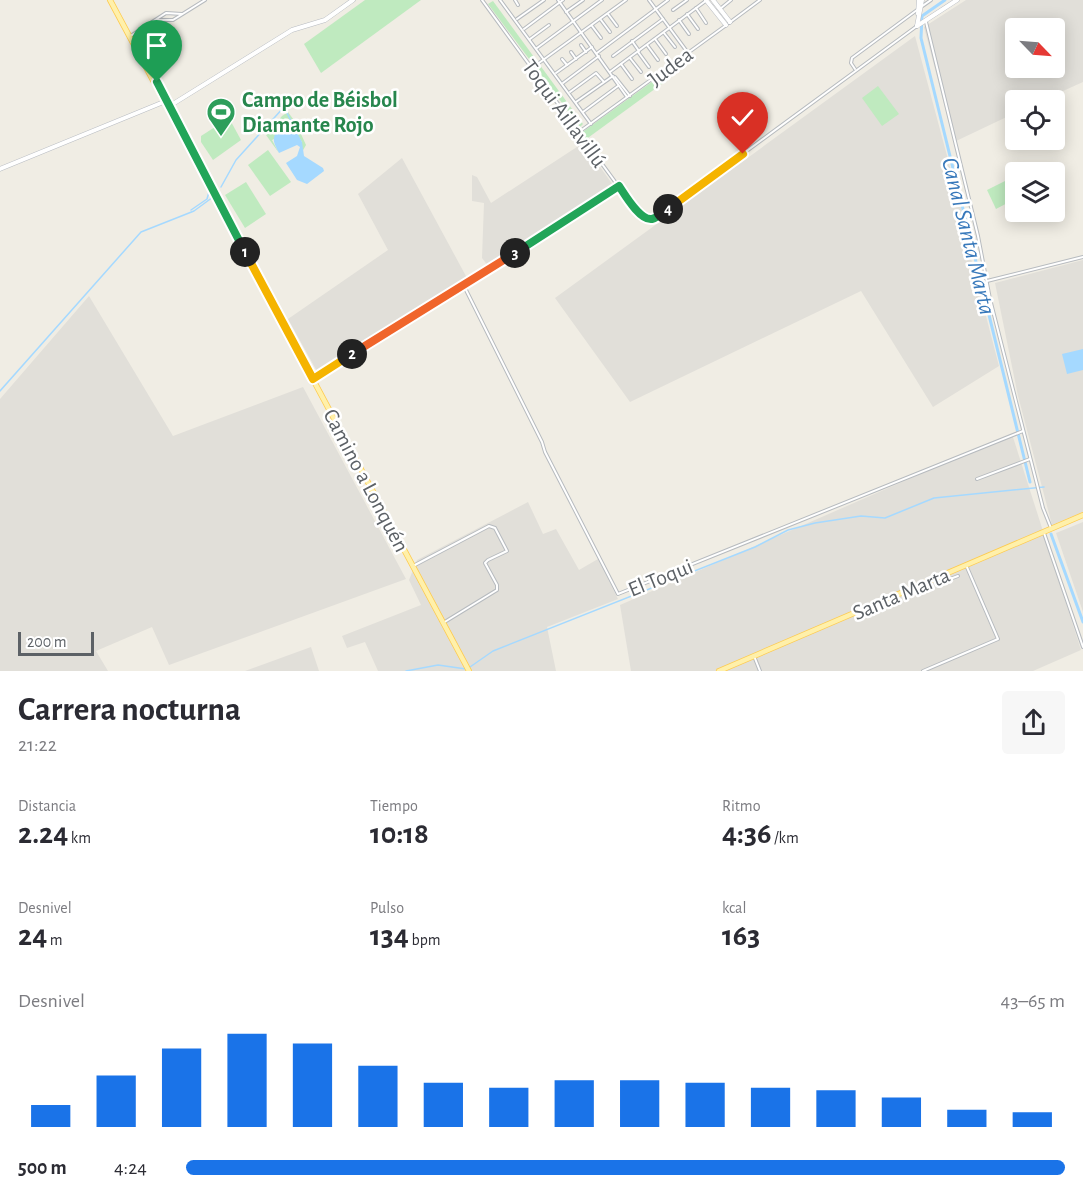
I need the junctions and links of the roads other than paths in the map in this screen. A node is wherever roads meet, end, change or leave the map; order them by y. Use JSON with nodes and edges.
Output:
{"nodes":[{"id":1,"x":110,"y":0,"type":"edge"},
{"id":2,"x":205,"y":0,"type":"edge"},
{"id":3,"x":352,"y":0,"type":"edge"},
{"id":4,"x":482,"y":0,"type":"edge"},
{"id":5,"x":503,"y":0,"type":"edge"},
{"id":6,"x":515,"y":0,"type":"edge"},
{"id":7,"x":544,"y":0,"type":"edge"},
{"id":8,"x":583,"y":0,"type":"edge"},
{"id":9,"x":603,"y":0,"type":"edge"},
{"id":10,"x":626,"y":0,"type":"edge"},
{"id":11,"x":649,"y":0,"type":"edge"},
{"id":12,"x":668,"y":0,"type":"edge"},
{"id":13,"x":687,"y":0,"type":"edge"},
{"id":14,"x":706,"y":0,"type":"edge"},
{"id":15,"x":713,"y":0,"type":"edge"},
{"id":16,"x":731,"y":0,"type":"edge"},
{"id":17,"x":760,"y":0,"type":"edge"},
{"id":18,"x":920,"y":0,"type":"edge"},
{"id":19,"x":932,"y":0,"type":"edge"},
{"id":20,"x":957,"y":0,"type":"edge"},
{"id":21,"x":560,"y":1,"type":"edge"},
{"id":22,"x":518,"y":4,"type":"dead end"},
{"id":23,"x":696,"y":8,"type":"junction"},
{"id":24,"x":656,"y":9,"type":"junction"},
{"id":25,"x":720,"y":9,"type":"junction"},
{"id":26,"x":673,"y":10,"type":"dead end"},
{"id":27,"x":919,"y":10,"type":"junction"},
{"id":28,"x":567,"y":12,"type":"junction"},
{"id":29,"x":608,"y":13,"type":"junction"},
{"id":30,"x":182,"y":14,"type":"junction"},
{"id":31,"x":687,"y":14,"type":"junction"},
{"id":32,"x":600,"y":19,"type":"junction"},
{"id":33,"x":663,"y":19,"type":"junction"},
{"id":34,"x":156,"y":20,"type":"junction"},
{"id":35,"x":517,"y":20,"type":"junction"},
{"id":36,"x":679,"y":20,"type":"junction"},
{"id":37,"x":573,"y":21,"type":"junction"},
{"id":38,"x":706,"y":23,"type":"dead end"},
{"id":39,"x":728,"y":23,"type":"junction"},
{"id":40,"x":921,"y":23,"type":"junction"},
{"id":41,"x":549,"y":25,"type":"dead end"},
{"id":42,"x":592,"y":25,"type":"junction"},
{"id":43,"x":617,"y":26,"type":"dead end"},
{"id":44,"x":670,"y":28,"type":"junction"},
{"id":45,"x":698,"y":28,"type":"dead end"},
{"id":46,"x":524,"y":29,"type":"junction"},
{"id":47,"x":581,"y":32,"type":"junction"},
{"id":48,"x":610,"y":32,"type":"dead end"},
{"id":49,"x":664,"y":33,"type":"junction"},
{"id":50,"x":689,"y":34,"type":"dead end"},
{"id":51,"x":129,"y":37,"type":"junction"},
{"id":52,"x":602,"y":38,"type":"dead end"},
{"id":53,"x":530,"y":39,"type":"junction"},
{"id":54,"x":655,"y":39,"type":"junction"},
{"id":55,"x":632,"y":41,"type":"junction"},
{"id":56,"x":581,"y":45,"type":"dead end"},
{"id":57,"x":647,"y":45,"type":"junction"},
{"id":58,"x":592,"y":47,"type":"junction"},
{"id":59,"x":537,"y":48,"type":"junction"},
{"id":60,"x":675,"y":48,"type":"dead end"},
{"id":61,"x":639,"y":51,"type":"junction"},
{"id":62,"x":572,"y":52,"type":"dead end"},
{"id":63,"x":586,"y":52,"type":"junction"},
{"id":64,"x":688,"y":53,"type":"junction"},
{"id":65,"x":666,"y":54,"type":"dead end"},
{"id":66,"x":598,"y":55,"type":"junction"},
{"id":67,"x":613,"y":56,"type":"dead end"},
{"id":68,"x":630,"y":58,"type":"junction"},
{"id":69,"x":545,"y":59,"type":"junction"},
{"id":70,"x":562,"y":59,"type":"dead end"},
{"id":71,"x":576,"y":59,"type":"junction"},
{"id":72,"x":658,"y":60,"type":"dead end"},
{"id":73,"x":621,"y":64,"type":"junction"},
{"id":74,"x":567,"y":65,"type":"junction"},
{"id":75,"x":650,"y":67,"type":"dead end"},
{"id":76,"x":532,"y":68,"type":"junction"},
{"id":77,"x":856,"y":70,"type":"junction"},
{"id":78,"x":610,"y":72,"type":"junction"},
{"id":79,"x":641,"y":72,"type":"dead end"},
{"id":80,"x":556,"y":74,"type":"junction"},
{"id":81,"x":613,"y":76,"type":"junction"},
{"id":82,"x":632,"y":79,"type":"dead end"},
{"id":83,"x":604,"y":82,"type":"junction"},
{"id":84,"x":563,"y":83,"type":"junction"},
{"id":85,"x":618,"y":86,"type":"junction"},
{"id":86,"x":569,"y":93,"type":"junction"},
{"id":87,"x":628,"y":97,"type":"junction"},
{"id":88,"x":166,"y":101,"type":"junction"},
{"id":89,"x":576,"y":102,"type":"junction"},
{"id":90,"x":169,"y":107,"type":"junction"},
{"id":91,"x":583,"y":112,"type":"junction"},
{"id":92,"x":591,"y":124,"type":"junction"},
{"id":93,"x":579,"y":132,"type":"junction"},
{"id":94,"x":0,"y":169,"type":"edge"},
{"id":95,"x":619,"y":186,"type":"junction"},
{"id":96,"x":1083,"y":257,"type":"edge"},
{"id":97,"x":987,"y":281,"type":"junction"},
{"id":98,"x":464,"y":284,"type":"junction"},
{"id":99,"x":313,"y":379,"type":"junction"},
{"id":100,"x":1021,"y":431,"type":"junction"},
{"id":101,"x":1031,"y":459,"type":"junction"},
{"id":102,"x":977,"y":479,"type":"dead end"},
{"id":103,"x":1083,"y":514,"type":"edge"},
{"id":104,"x":1051,"y":528,"type":"junction"},
{"id":105,"x":1043,"y":531,"type":"junction"},
{"id":106,"x":966,"y":565,"type":"junction"},
{"id":107,"x":412,"y":566,"type":"junction"},
{"id":108,"x":958,"y":576,"type":"dead end"},
{"id":109,"x":942,"y":582,"type":"dead end"},
{"id":110,"x":444,"y":623,"type":"junction"},
{"id":111,"x":1083,"y":647,"type":"edge"},
{"id":112,"x":754,"y":656,"type":"junction"},
{"id":113,"x":469,"y":671,"type":"edge"},
{"id":114,"x":719,"y":671,"type":"edge"},
{"id":115,"x":760,"y":671,"type":"edge"},
{"id":116,"x":923,"y":671,"type":"edge"}],
"edges":[{"from":1,"to":51,"type":"main road","name":"Camino a Lonquén"},
{"from":2,"to":30,"type":"street"},
{"from":3,"to":90,"type":"street"},
{"from":4,"to":76,"type":"street","name":"Toqui Aillavillú"},
{"from":5,"to":35,"type":"street"},
{"from":6,"to":22,"type":"street"},
{"from":7,"to":35,"type":"street"},
{"from":8,"to":28,"type":"street"},
{"from":9,"to":37,"type":"street"},
{"from":10,"to":29,"type":"street"},
{"from":11,"to":24,"type":"street"},
{"from":12,"to":24,"type":"street"},
{"from":13,"to":26,"type":"street"},
{"from":14,"to":23,"type":"street"},
{"from":14,"to":39,"type":"street"},
{"from":15,"to":25,"type":"street"},
{"from":16,"to":25,"type":"street"},
{"from":17,"to":39,"type":"street","name":"Judea"},
{"from":18,"to":27,"type":"street"},
{"from":19,"to":27,"type":"street"},
{"from":20,"to":40,"type":"street"},
{"from":21,"to":28,"type":"street"},
{"from":21,"to":46,"type":"street"},
{"from":23,"to":31,"type":"street"},
{"from":23,"to":38,"type":"street"},
{"from":24,"to":33,"type":"street"},
{"from":24,"to":66,"type":"street"},
{"from":25,"to":39,"type":"street"},
{"from":27,"to":40,"type":"street"},
{"from":27,"to":77,"type":"street"},
{"from":28,"to":37,"type":"street"},
{"from":29,"to":32,"type":"street"},
{"from":29,"to":43,"type":"street"},
{"from":30,"to":34,"type":"street"},
{"from":30,"to":34,"type":"street"},
{"from":31,"to":36,"type":"street"},
{"from":31,"to":45,"type":"street"},
{"from":32,"to":42,"type":"street"},
{"from":32,"to":48,"type":"street"},
{"from":33,"to":44,"type":"street"},
{"from":33,"to":55,"type":"street"},
{"from":34,"to":51,"type":"street"},
{"from":35,"to":46,"type":"street"},
{"from":36,"to":44,"type":"street"},
{"from":36,"to":50,"type":"street"},
{"from":37,"to":47,"type":"street"},
{"from":37,"to":59,"type":"street"},
{"from":39,"to":64,"type":"street","name":"Judea"},
{"from":40,"to":77,"type":"street"},
{"from":40,"to":97,"type":"street"},
{"from":41,"to":53,"type":"street"},
{"from":42,"to":47,"type":"street"},
{"from":42,"to":52,"type":"street"},
{"from":44,"to":49,"type":"street"},
{"from":44,"to":64,"type":"street"},
{"from":46,"to":53,"type":"street"},
{"from":47,"to":58,"type":"street"},
{"from":47,"to":69,"type":"street"},
{"from":49,"to":54,"type":"street"},
{"from":49,"to":60,"type":"street"},
{"from":51,"to":88,"type":"main road","name":"Camino a Lonquén"},
{"from":53,"to":59,"type":"street"},
{"from":54,"to":57,"type":"street"},
{"from":54,"to":65,"type":"street"},
{"from":55,"to":61,"type":"street"},
{"from":55,"to":67,"type":"street"},
{"from":56,"to":63,"type":"street"},
{"from":57,"to":61,"type":"street"},
{"from":57,"to":72,"type":"street"},
{"from":58,"to":63,"type":"street"},
{"from":58,"to":66,"type":"street"},
{"from":59,"to":69,"type":"street"},
{"from":61,"to":68,"type":"street"},
{"from":61,"to":75,"type":"street"},
{"from":62,"to":71,"type":"street"},
{"from":63,"to":71,"type":"street"},
{"from":64,"to":87,"type":"street","name":"Judea"},
{"from":66,"to":78,"type":"street"},
{"from":66,"to":84,"type":"street"},
{"from":68,"to":73,"type":"street"},
{"from":68,"to":79,"type":"street"},
{"from":69,"to":76,"type":"street"},
{"from":69,"to":80,"type":"street"},
{"from":70,"to":74,"type":"street"},
{"from":71,"to":74,"type":"street"},
{"from":73,"to":78,"type":"street"},
{"from":73,"to":82,"type":"street"},
{"from":74,"to":80,"type":"street"},
{"from":76,"to":93,"type":"street","name":"Toqui Aillavillú"},
{"from":77,"to":95,"type":"street","name":"Toqui Aillavillú"},
{"from":78,"to":81,"type":"street"},
{"from":80,"to":84,"type":"street"},
{"from":81,"to":83,"type":"street"},
{"from":81,"to":85,"type":"street"},
{"from":81,"to":87,"type":"street"},
{"from":83,"to":86,"type":"street"},
{"from":83,"to":89,"type":"street"},
{"from":84,"to":86,"type":"street"},
{"from":85,"to":87,"type":"street"},
{"from":85,"to":91,"type":"street"},
{"from":86,"to":89,"type":"street"},
{"from":87,"to":92,"type":"street","name":"Judea"},
{"from":88,"to":90,"type":"main road","name":"Camino a Lonquén"},
{"from":88,"to":94,"type":"street"},
{"from":89,"to":91,"type":"street"},
{"from":90,"to":99,"type":"main road","name":"Camino a Lonquén"},
{"from":91,"to":92,"type":"street"},
{"from":92,"to":93,"type":"street","name":"Judea"},
{"from":93,"to":95,"type":"street","name":"Toqui Aillavillú"},
{"from":95,"to":98,"type":"street"},
{"from":96,"to":97,"type":"street"},
{"from":97,"to":100,"type":"street"},
{"from":98,"to":99,"type":"street"},
{"from":98,"to":100,"type":"street","name":"El Toqui"},
{"from":99,"to":107,"type":"main road","name":"Camino a Lonquén"},
{"from":100,"to":101,"type":"street"},
{"from":101,"to":102,"type":"street"},
{"from":101,"to":104,"type":"street"},
{"from":103,"to":104,"type":"main road","name":"Santa Marta"},
{"from":104,"to":105,"type":"main road","name":"Santa Marta"},
{"from":105,"to":106,"type":"main road","name":"Santa Marta"},
{"from":105,"to":111,"type":"street"},
{"from":106,"to":112,"type":"main road","name":"Santa Marta"},
{"from":106,"to":116,"type":"street"},
{"from":107,"to":110,"type":"main road","name":"Camino a Lonquén"},
{"from":107,"to":110,"type":"street"},
{"from":108,"to":109,"type":"street"},
{"from":110,"to":113,"type":"main road","name":"Camino a Lonquén"},
{"from":112,"to":114,"type":"main road","name":"Santa Marta"},
{"from":112,"to":115,"type":"street"}]}
